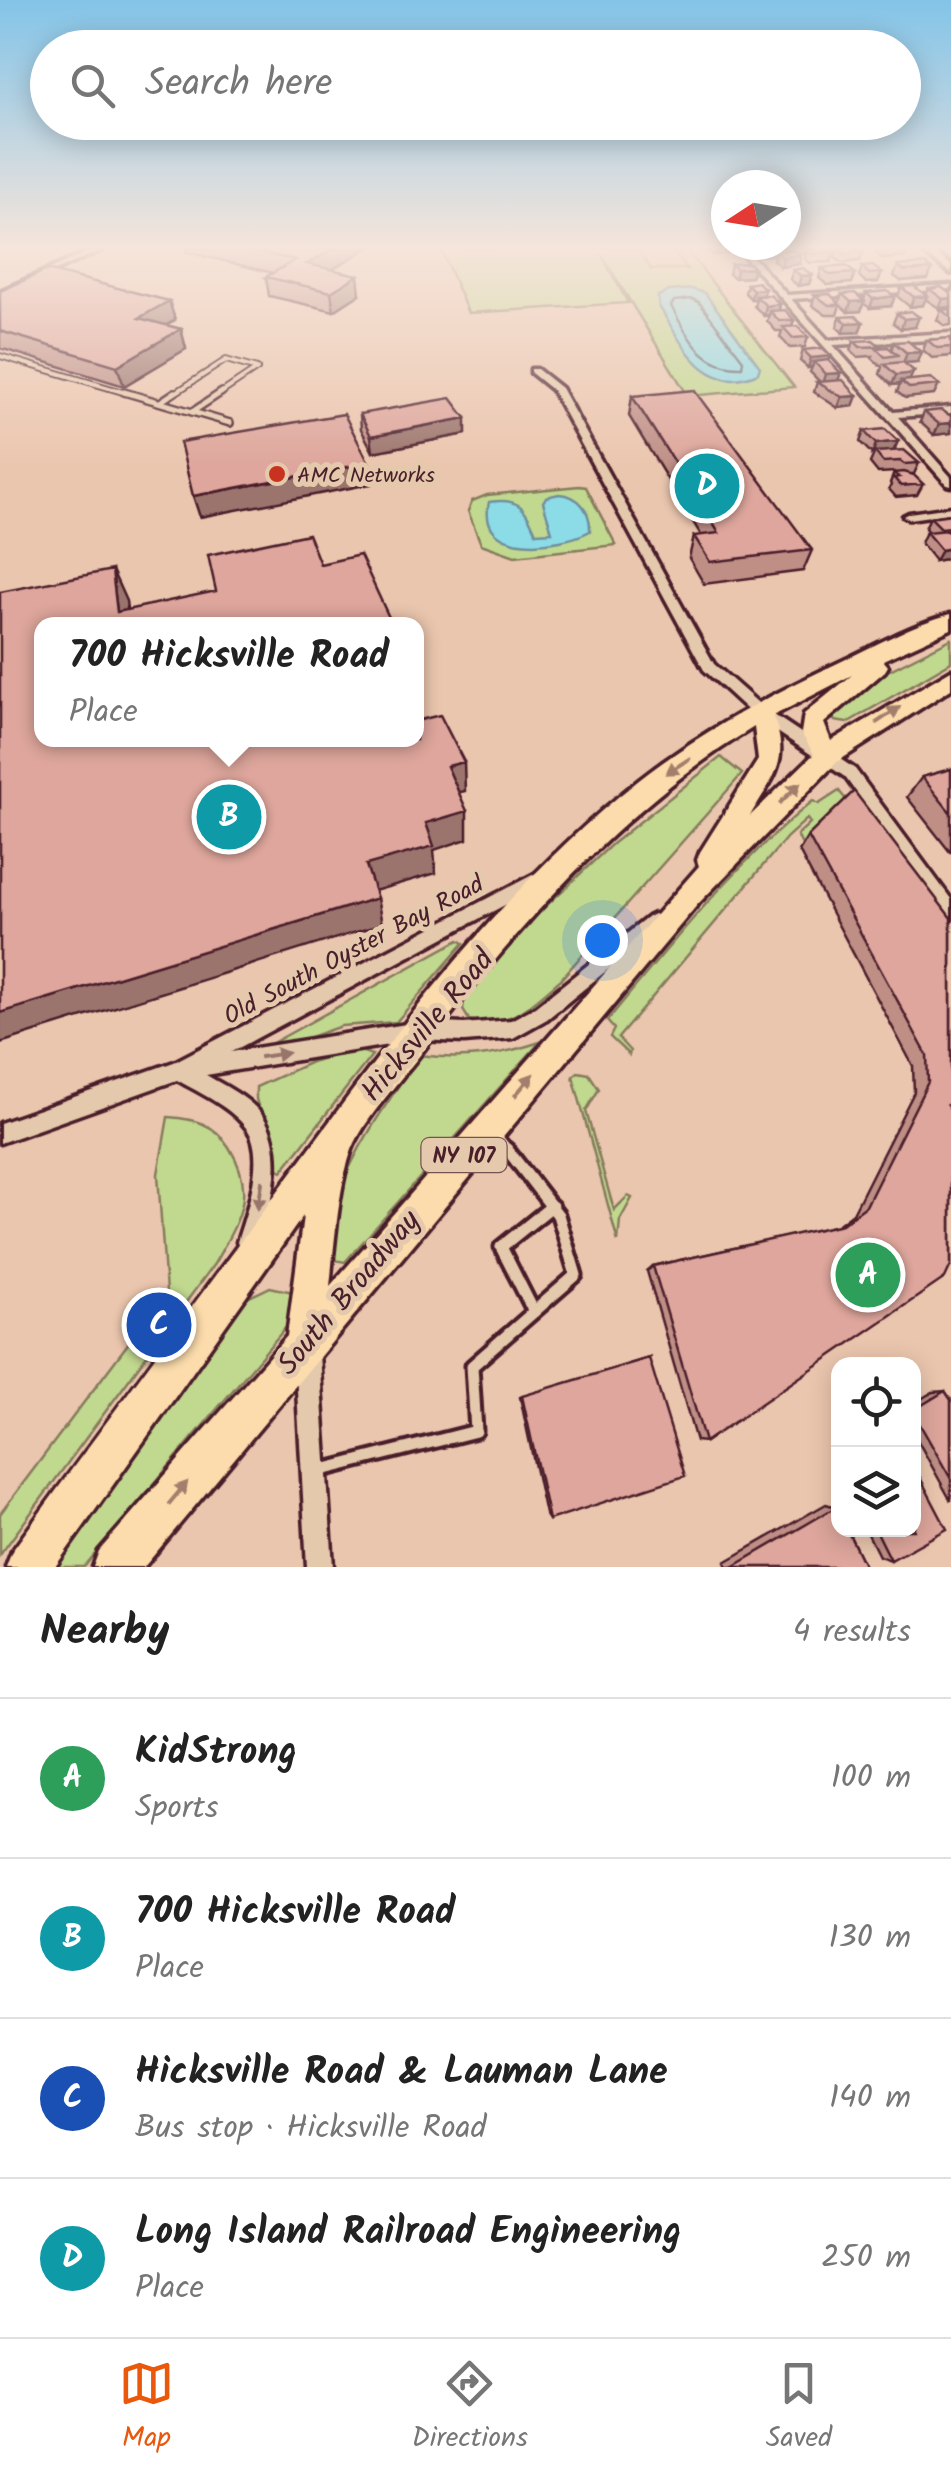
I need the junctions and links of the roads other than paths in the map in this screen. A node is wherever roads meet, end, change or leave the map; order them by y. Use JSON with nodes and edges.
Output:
{"nodes":[{"id":1,"x":808,"y":321,"type":"edge"},
{"id":2,"x":951,"y":336,"type":"edge"},
{"id":3,"x":827,"y":342,"type":"junction"},
{"id":4,"x":0,"y":356,"type":"edge"},
{"id":5,"x":534,"y":371,"type":"dead end"},
{"id":6,"x":160,"y":402,"type":"junction"},
{"id":7,"x":951,"y":410,"type":"edge"},
{"id":8,"x":192,"y":412,"type":"junction"},
{"id":9,"x":892,"y":415,"type":"junction"},
{"id":10,"x":230,"y":423,"type":"dead end"},
{"id":11,"x":951,"y":483,"type":"edge"},
{"id":12,"x":951,"y":510,"type":"edge"},
{"id":13,"x":909,"y":516,"type":"dead end"},
{"id":14,"x":951,"y":621,"type":"edge"},
{"id":15,"x":913,"y":637,"type":"junction"},
{"id":16,"x":951,"y":678,"type":"edge"},
{"id":17,"x":760,"y":713,"type":"junction"},
{"id":18,"x":828,"y":756,"type":"junction"},
{"id":19,"x":552,"y":872,"type":"junction"},
{"id":20,"x":688,"y":895,"type":"junction"},
{"id":21,"x":951,"y":912,"type":"edge"},
{"id":22,"x":420,"y":1031,"type":"junction"},
{"id":23,"x":178,"y":1070,"type":"junction"},
{"id":24,"x":488,"y":1127,"type":"junction"},
{"id":25,"x":0,"y":1133,"type":"edge"},
{"id":26,"x":340,"y":1136,"type":"junction"},
{"id":27,"x":552,"y":1206,"type":"junction"},
{"id":28,"x":236,"y":1277,"type":"junction"},
{"id":29,"x":534,"y":1312,"type":"junction"},
{"id":30,"x":306,"y":1340,"type":"junction"},
{"id":31,"x":314,"y":1472,"type":"junction"},
{"id":32,"x":28,"y":1567,"type":"edge"},
{"id":33,"x":115,"y":1567,"type":"edge"},
{"id":34,"x":320,"y":1567,"type":"edge"}],
"edges":[{"from":1,"to":3,"type":"street"},
{"from":2,"to":3,"type":"street"},
{"from":3,"to":9,"type":"street"},
{"from":4,"to":6,"type":"lane"},
{"from":5,"to":17,"type":"street"},
{"from":6,"to":8,"type":"lane"},
{"from":6,"to":8,"type":"lane"},
{"from":7,"to":9,"type":"street"},
{"from":8,"to":10,"type":"lane"},
{"from":9,"to":11,"type":"street"},
{"from":12,"to":13,"type":"street"},
{"from":14,"to":15,"type":"main road","name":"Hicksville Road"},
{"from":15,"to":17,"type":"main road","name":"Hicksville Road"},
{"from":15,"to":18,"type":"main road"},
{"from":18,"to":16,"type":"main road","number":"NY 107","one_way":true},
{"from":17,"to":18,"type":"street"},
{"from":17,"to":19,"type":"main road","name":"Hicksville Road","one_way":true},
{"from":17,"to":20,"type":"main road"},
{"from":20,"to":18,"type":"main road","name":"South Broadway","number":"NY 107","one_way":true},
{"from":18,"to":21,"type":"street"},
{"from":19,"to":22,"type":"main road","name":"Hicksville Road"},
{"from":19,"to":23,"type":"street","name":"Old South Oyster Bay Road"},
{"from":20,"to":22,"type":"street","name":"Old South Oyster Bay Road"},
{"from":24,"to":20,"type":"main road","name":"South Broadway","number":"NY 107","one_way":true},
{"from":23,"to":22,"type":"street","name":"Old South Oyster Bay Road","one_way":true},
{"from":22,"to":26,"type":"main road","name":"Hicksville Road"},
{"from":23,"to":25,"type":"street","name":"Old South Oyster Bay Road"},
{"from":23,"to":28,"type":"street","one_way":true},
{"from":24,"to":27,"type":"lane"},
{"from":24,"to":30,"type":"main road","name":"South Broadway","number":"NY 107"},
{"from":26,"to":28,"type":"main road","name":"Hicksville Road"},
{"from":26,"to":30,"type":"main road"},
{"from":27,"to":29,"type":"lane"},
{"from":27,"to":29,"type":"lane"},
{"from":28,"to":32,"type":"main road","name":"Hicksville Road"},
{"from":29,"to":31,"type":"lane"},
{"from":30,"to":31,"type":"street"},
{"from":33,"to":30,"type":"main road","name":"South Broadway","number":"NY 107","one_way":true},
{"from":31,"to":34,"type":"street"}]}
